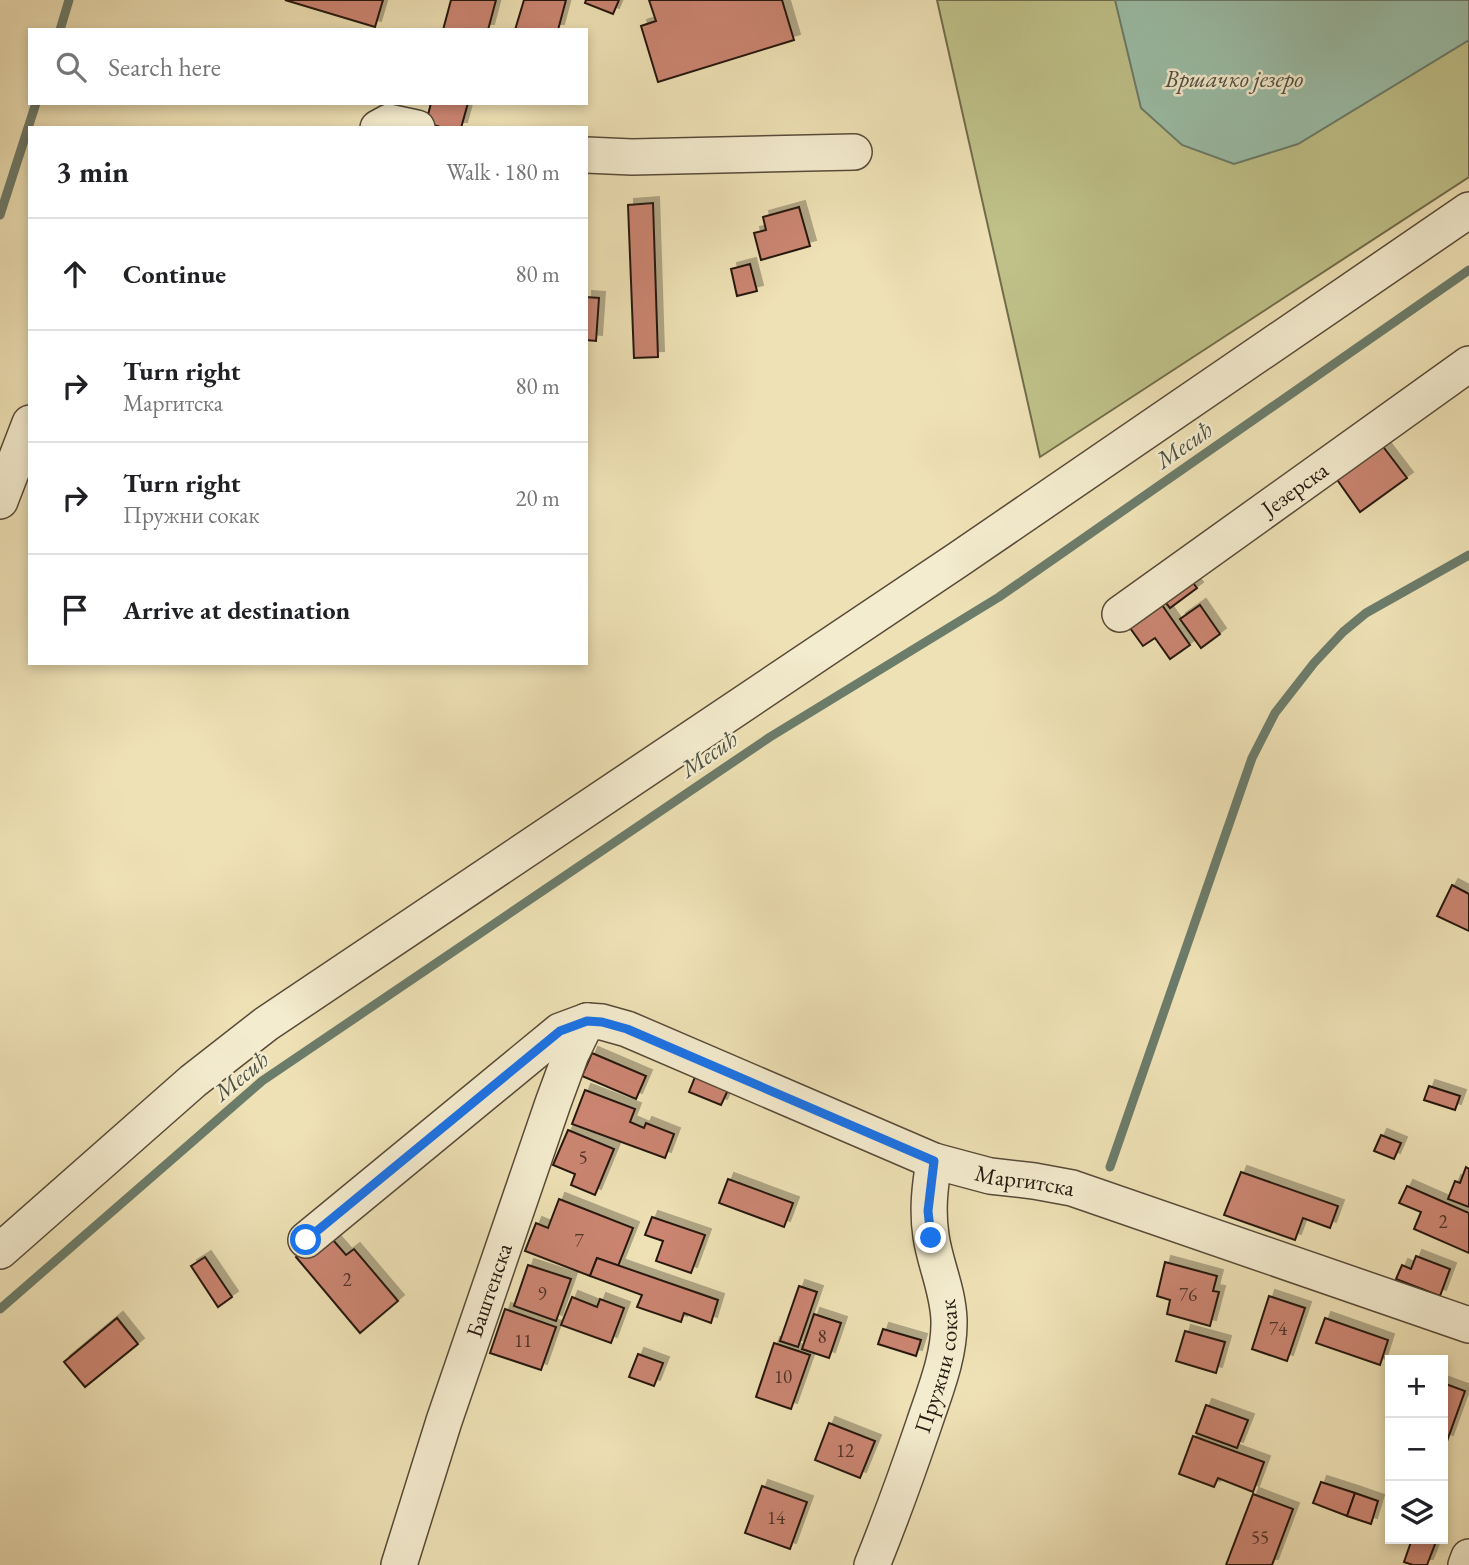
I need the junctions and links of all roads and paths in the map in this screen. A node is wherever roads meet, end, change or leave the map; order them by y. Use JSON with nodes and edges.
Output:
{"nodes":[{"id":1,"x":382,"y":126,"type":"edge"},
{"id":2,"x":407,"y":126,"type":"edge"},
{"id":3,"x":854,"y":152,"type":"dead end"},
{"id":4,"x":588,"y":155,"type":"edge"},
{"id":5,"x":1469,"y":210,"type":"edge"},
{"id":6,"x":1469,"y":364,"type":"edge"},
{"id":7,"x":28,"y":428,"type":"edge"},
{"id":8,"x":0,"y":500,"type":"edge"},
{"id":9,"x":1120,"y":614,"type":"dead end"},
{"id":10,"x":587,"y":1021,"type":"junction"},
{"id":11,"x":934,"y":1161,"type":"junction"},
{"id":12,"x":306,"y":1240,"type":"dead end"},
{"id":13,"x":0,"y":1251,"type":"edge"},
{"id":14,"x":1469,"y":1325,"type":"edge"},
{"id":15,"x":1469,"y":1557,"type":"edge"},
{"id":16,"x":399,"y":1565,"type":"edge"},
{"id":17,"x":872,"y":1565,"type":"edge"},
{"id":18,"x":1466,"y":1565,"type":"edge"}],
"edges":[{"from":1,"to":2,"type":"street"},
{"from":3,"to":4,"type":"street"},
{"from":5,"to":13,"type":"street"},
{"from":6,"to":9,"type":"street","name":"Језерска"},
{"from":7,"to":8,"type":"street"},
{"from":10,"to":11,"type":"street","name":"Маргитска"},
{"from":10,"to":12,"type":"street"},
{"from":10,"to":16,"type":"street","name":"Баштенска"},
{"from":11,"to":14,"type":"street","name":"Маргитска"},
{"from":11,"to":17,"type":"street","name":"Пружни сокак"},
{"from":15,"to":18,"type":"street"}]}
